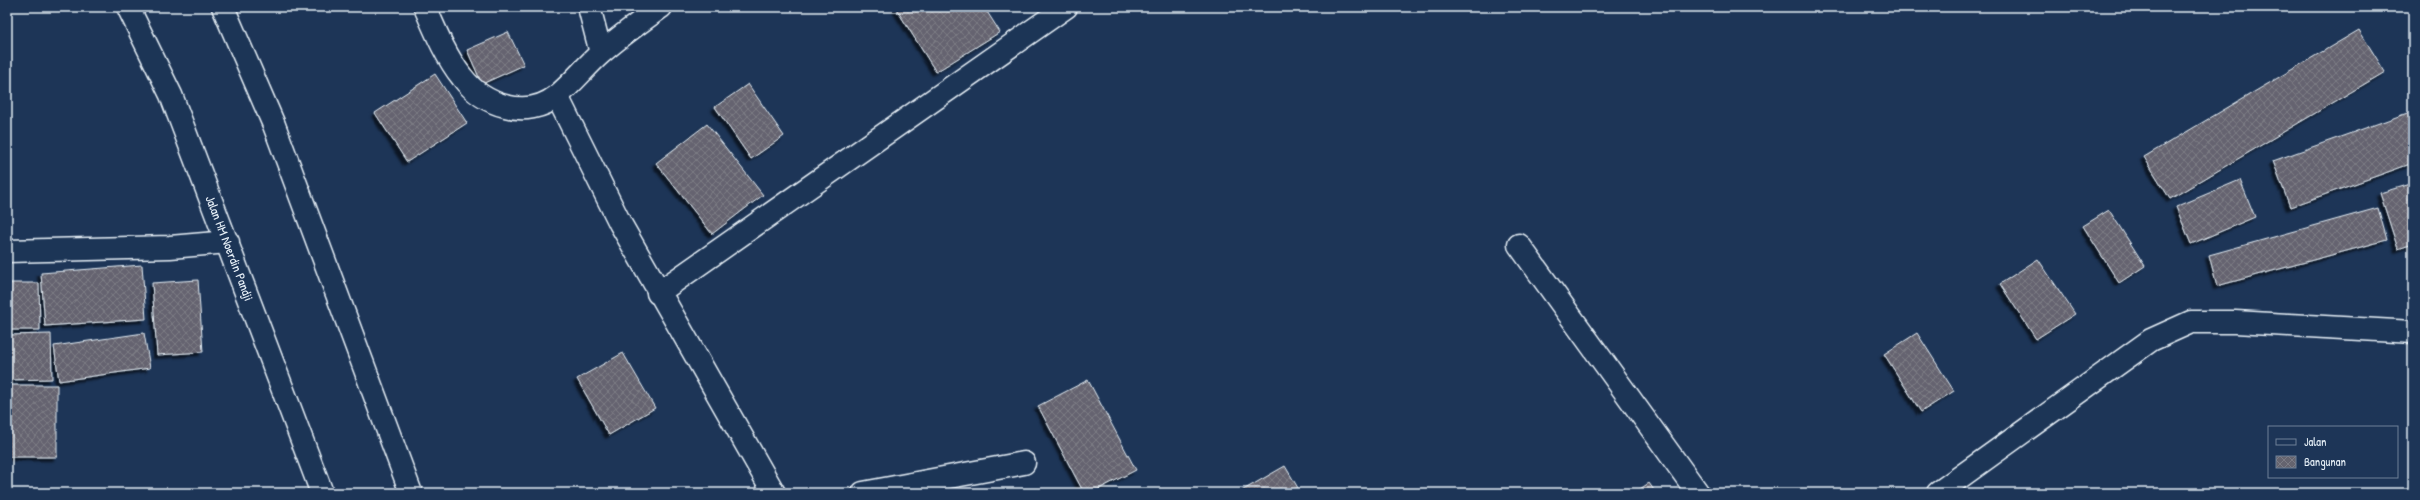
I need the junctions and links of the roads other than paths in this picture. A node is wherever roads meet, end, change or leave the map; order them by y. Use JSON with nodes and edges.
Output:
{"nodes":[{"id":1,"x":128,"y":7,"type":"edge"},
{"id":2,"x":223,"y":7,"type":"edge"},
{"id":3,"x":425,"y":7,"type":"edge"},
{"id":4,"x":589,"y":7,"type":"edge"},
{"id":5,"x":661,"y":7,"type":"edge"},
{"id":6,"x":1066,"y":7,"type":"edge"},
{"id":7,"x":601,"y":53,"type":"junction"},
{"id":8,"x":557,"y":96,"type":"junction"},
{"id":9,"x":228,"y":242,"type":"junction"},
{"id":10,"x":1519,"y":245,"type":"dead end"},
{"id":11,"x":7,"y":251,"type":"edge"},
{"id":12,"x":658,"y":293,"type":"junction"},
{"id":13,"x":2413,"y":332,"type":"edge"},
{"id":14,"x":1024,"y":463,"type":"dead end"},
{"id":15,"x":322,"y":493,"type":"edge"},
{"id":16,"x":411,"y":493,"type":"edge"},
{"id":17,"x":774,"y":493,"type":"edge"},
{"id":18,"x":862,"y":493,"type":"edge"},
{"id":19,"x":1698,"y":493,"type":"edge"},
{"id":20,"x":1938,"y":493,"type":"edge"}],
"edges":[{"from":1,"to":9,"type":"street","name":"Jalan HM Noerdin Pandji"},
{"from":2,"to":16,"type":"street"},
{"from":3,"to":8,"type":"street"},
{"from":4,"to":7,"type":"street"},
{"from":5,"to":7,"type":"street"},
{"from":6,"to":12,"type":"street"},
{"from":7,"to":8,"type":"street"},
{"from":8,"to":12,"type":"street"},
{"from":9,"to":11,"type":"street"},
{"from":9,"to":15,"type":"street","name":"Jalan HM Noerdin Pandji"},
{"from":10,"to":19,"type":"street"},
{"from":12,"to":17,"type":"street"},
{"from":13,"to":20,"type":"street"},
{"from":14,"to":18,"type":"street"}]}
